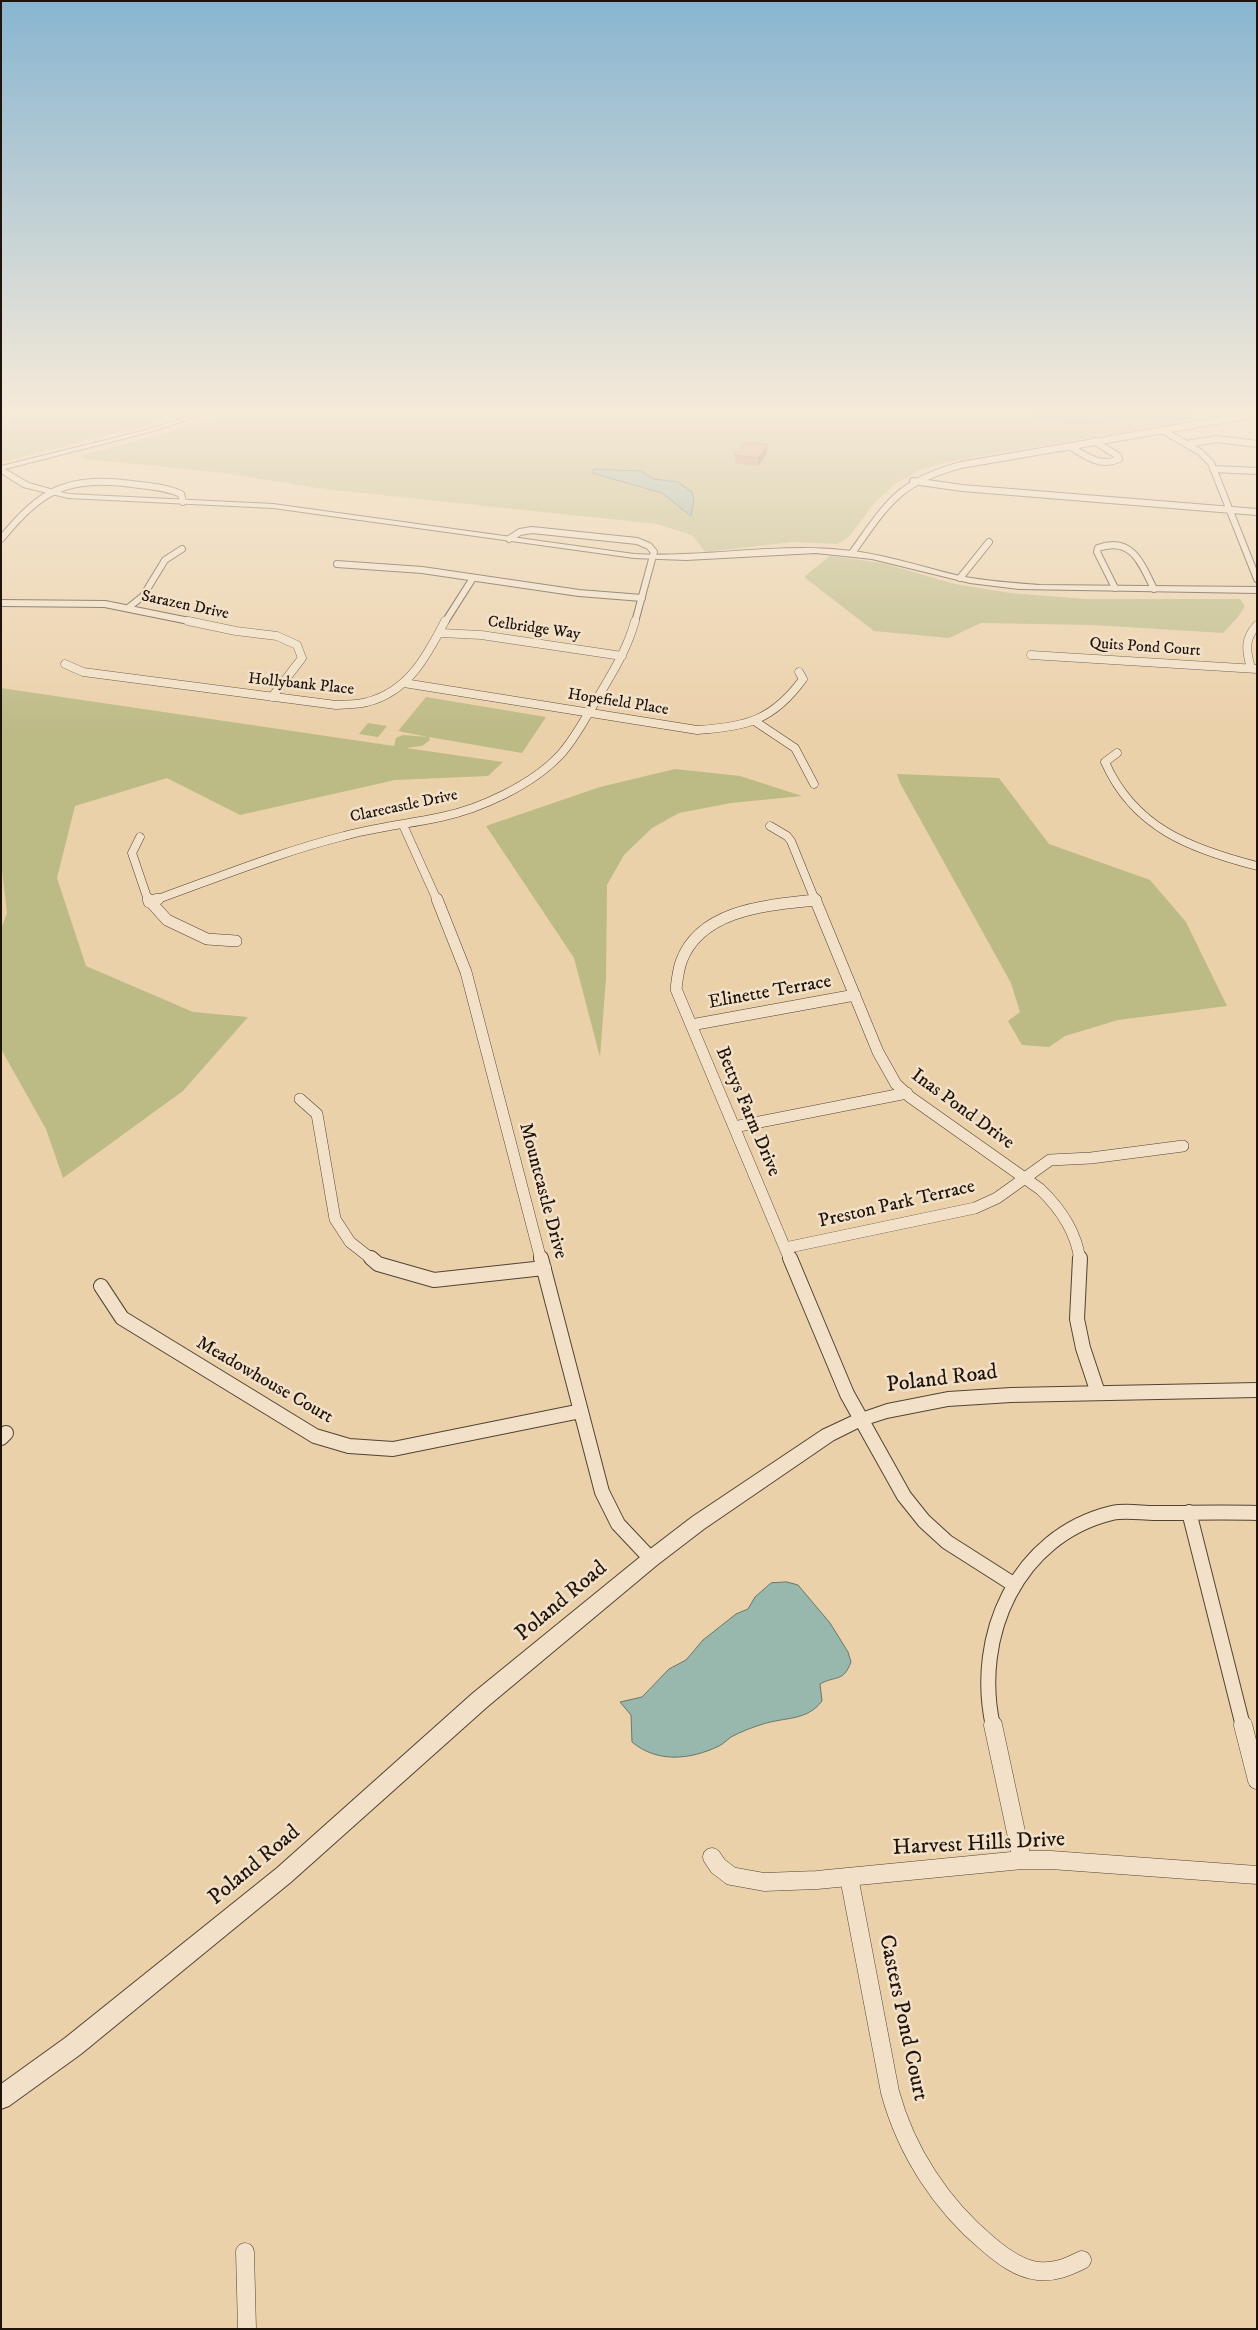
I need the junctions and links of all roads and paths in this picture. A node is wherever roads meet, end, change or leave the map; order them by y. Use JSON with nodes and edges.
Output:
{"nodes":[{"id":1,"x":21,"y":517,"type":"edge"},
{"id":2,"x":350,"y":517,"type":"edge"},
{"id":3,"x":879,"y":517,"type":"edge"},
{"id":4,"x":1233,"y":517,"type":"edge"},
{"id":5,"x":1,"y":539,"type":"edge"},
{"id":6,"x":509,"y":539,"type":"junction"},
{"id":7,"x":989,"y":542,"type":"dead end"},
{"id":8,"x":182,"y":548,"type":"dead end"},
{"id":9,"x":852,"y":553,"type":"junction"},
{"id":10,"x":653,"y":558,"type":"junction"},
{"id":11,"x":337,"y":564,"type":"dead end"},
{"id":12,"x":473,"y":578,"type":"junction"},
{"id":13,"x":960,"y":578,"type":"junction"},
{"id":14,"x":1257,"y":579,"type":"edge"},
{"id":15,"x":1115,"y":588,"type":"junction"},
{"id":16,"x":1154,"y":589,"type":"junction"},
{"id":17,"x":1257,"y":590,"type":"edge"},
{"id":18,"x":642,"y":598,"type":"junction"},
{"id":19,"x":1,"y":603,"type":"edge"},
{"id":20,"x":128,"y":608,"type":"junction"},
{"id":21,"x":1257,"y":625,"type":"edge"},
{"id":22,"x":441,"y":633,"type":"junction"},
{"id":23,"x":1031,"y":655,"type":"dead end"},
{"id":24,"x":622,"y":656,"type":"junction"},
{"id":25,"x":65,"y":664,"type":"dead end"},
{"id":26,"x":1254,"y":669,"type":"edge"},
{"id":27,"x":799,"y":672,"type":"dead end"},
{"id":28,"x":404,"y":683,"type":"junction"},
{"id":29,"x":272,"y":697,"type":"junction"},
{"id":30,"x":588,"y":712,"type":"junction"},
{"id":31,"x":756,"y":722,"type":"junction"},
{"id":32,"x":1117,"y":754,"type":"dead end"},
{"id":33,"x":814,"y":784,"type":"dead end"},
{"id":34,"x":403,"y":825,"type":"junction"},
{"id":35,"x":770,"y":826,"type":"dead end"},
{"id":36,"x":140,"y":838,"type":"dead end"},
{"id":37,"x":1257,"y":866,"type":"edge"},
{"id":38,"x":816,"y":900,"type":"junction"},
{"id":39,"x":149,"y":902,"type":"junction"},
{"id":40,"x":236,"y":940,"type":"dead end"},
{"id":41,"x":854,"y":995,"type":"junction"},
{"id":42,"x":691,"y":1025,"type":"junction"},
{"id":43,"x":907,"y":1093,"type":"junction"},
{"id":44,"x":300,"y":1099,"type":"dead end"},
{"id":45,"x":734,"y":1127,"type":"junction"},
{"id":46,"x":1183,"y":1146,"type":"dead end"},
{"id":47,"x":1025,"y":1178,"type":"junction"},
{"id":48,"x":785,"y":1248,"type":"junction"},
{"id":49,"x":544,"y":1268,"type":"junction"},
{"id":50,"x":101,"y":1286,"type":"dead end"},
{"id":51,"x":1257,"y":1390,"type":"edge"},
{"id":52,"x":1098,"y":1393,"type":"junction"},
{"id":53,"x":581,"y":1411,"type":"junction"},
{"id":54,"x":860,"y":1419,"type":"junction"},
{"id":55,"x":1189,"y":1512,"type":"junction"},
{"id":56,"x":1257,"y":1512,"type":"edge"},
{"id":57,"x":651,"y":1559,"type":"junction"},
{"id":58,"x":1013,"y":1584,"type":"junction"},
{"id":59,"x":1257,"y":1780,"type":"edge"},
{"id":60,"x":712,"y":1857,"type":"dead end"},
{"id":61,"x":1022,"y":1860,"type":"junction"},
{"id":62,"x":1257,"y":1875,"type":"edge"},
{"id":63,"x":849,"y":1876,"type":"junction"},
{"id":64,"x":1,"y":2098,"type":"edge"},
{"id":65,"x":245,"y":2252,"type":"dead end"},
{"id":66,"x":1082,"y":2260,"type":"dead end"},
{"id":67,"x":247,"y":2329,"type":"edge"}],
"edges":[{"from":1,"to":5,"type":"street"},
{"from":2,"to":6,"type":"street"},
{"from":3,"to":9,"type":"street"},
{"from":4,"to":14,"type":"street"},
{"from":6,"to":10,"type":"street"},
{"from":6,"to":10,"type":"street"},
{"from":7,"to":13,"type":"street"},
{"from":8,"to":20,"type":"street"},
{"from":9,"to":10,"type":"street"},
{"from":9,"to":13,"type":"street"},
{"from":10,"to":18,"type":"street","name":"Clarecastle Drive"},
{"from":11,"to":12,"type":"street"},
{"from":12,"to":18,"type":"street"},
{"from":12,"to":22,"type":"street","name":"Hollybank Place"},
{"from":13,"to":15,"type":"street"},
{"from":15,"to":16,"type":"street"},
{"from":15,"to":16,"type":"street"},
{"from":16,"to":17,"type":"street"},
{"from":18,"to":24,"type":"street","name":"Clarecastle Drive"},
{"from":19,"to":20,"type":"street","name":"Sarazen Drive"},
{"from":20,"to":29,"type":"street","name":"Sarazen Drive"},
{"from":21,"to":26,"type":"street"},
{"from":22,"to":24,"type":"street","name":"Celbridge Way"},
{"from":22,"to":28,"type":"street","name":"Hollybank Place"},
{"from":23,"to":26,"type":"street","name":"Quits Pond Court"},
{"from":24,"to":30,"type":"street","name":"Clarecastle Drive"},
{"from":25,"to":29,"type":"street","name":"Hollybank Place"},
{"from":27,"to":31,"type":"street","name":"Hopefield Place"},
{"from":28,"to":29,"type":"street","name":"Hollybank Place"},
{"from":28,"to":30,"type":"street","name":"Hopefield Place"},
{"from":30,"to":31,"type":"street","name":"Hopefield Place"},
{"from":30,"to":34,"type":"street","name":"Clarecastle Drive"},
{"from":31,"to":33,"type":"street"},
{"from":32,"to":37,"type":"street"},
{"from":34,"to":39,"type":"street","name":"Clarecastle Drive"},
{"from":34,"to":49,"type":"street","name":"Mountcastle Drive"},
{"from":35,"to":38,"type":"street","name":"Inas Pond Drive"},
{"from":36,"to":39,"type":"street"},
{"from":38,"to":41,"type":"street","name":"Inas Pond Drive"},
{"from":38,"to":42,"type":"street","name":"Bettys Farm Drive"},
{"from":39,"to":40,"type":"street"},
{"from":41,"to":42,"type":"street","name":"Elinette Terrace"},
{"from":41,"to":43,"type":"street","name":"Inas Pond Drive"},
{"from":42,"to":45,"type":"street","name":"Bettys Farm Drive"},
{"from":43,"to":45,"type":"street"},
{"from":43,"to":47,"type":"street","name":"Inas Pond Drive"},
{"from":44,"to":49,"type":"street"},
{"from":45,"to":48,"type":"street","name":"Bettys Farm Drive"},
{"from":46,"to":47,"type":"street","name":"Preston Park Terrace"},
{"from":47,"to":48,"type":"street","name":"Preston Park Terrace"},
{"from":47,"to":52,"type":"street","name":"Inas Pond Drive"},
{"from":48,"to":54,"type":"street","name":"Bettys Farm Drive"},
{"from":49,"to":53,"type":"street","name":"Mountcastle Drive"},
{"from":50,"to":53,"type":"street","name":"Meadowhouse Court"},
{"from":51,"to":52,"type":"street","name":"Poland Road"},
{"from":52,"to":54,"type":"street","name":"Poland Road"},
{"from":53,"to":57,"type":"street","name":"Mountcastle Drive"},
{"from":54,"to":57,"type":"street","name":"Poland Road"},
{"from":54,"to":58,"type":"street","name":"Bettys Farm Drive"},
{"from":55,"to":56,"type":"street"},
{"from":55,"to":58,"type":"street"},
{"from":55,"to":59,"type":"street"},
{"from":57,"to":64,"type":"street","name":"Poland Road"},
{"from":58,"to":61,"type":"street"},
{"from":60,"to":63,"type":"street","name":"Harvest Hills Drive"},
{"from":61,"to":62,"type":"street","name":"Harvest Hills Drive"},
{"from":61,"to":63,"type":"street","name":"Harvest Hills Drive"},
{"from":63,"to":66,"type":"street","name":"Casters Pond Court"},
{"from":65,"to":67,"type":"street"}]}
